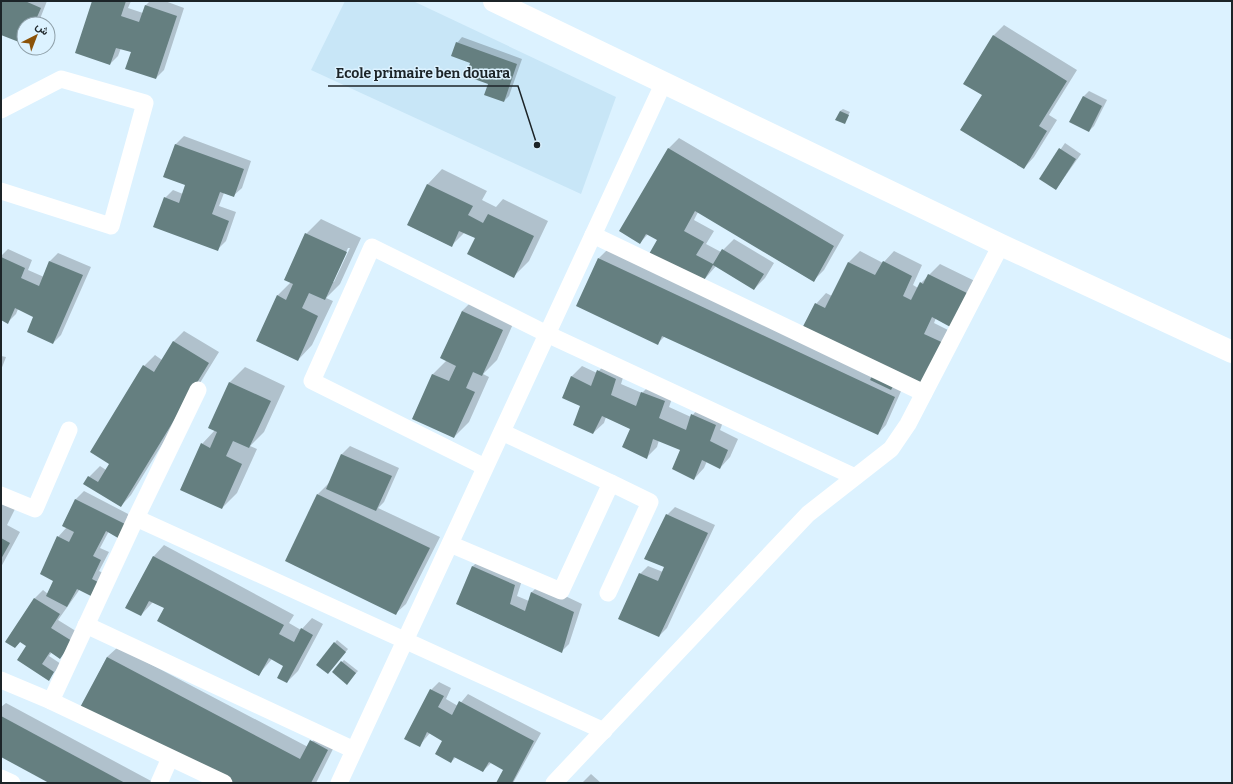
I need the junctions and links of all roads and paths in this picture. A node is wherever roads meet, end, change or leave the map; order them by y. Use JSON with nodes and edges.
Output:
{"nodes":[{"id":1,"x":494,"y":1,"type":"edge"},
{"id":2,"x":664,"y":82,"type":"junction"},
{"id":3,"x":1,"y":110,"type":"edge"},
{"id":4,"x":1,"y":190,"type":"edge"},
{"id":5,"x":593,"y":235,"type":"junction"},
{"id":6,"x":1001,"y":245,"type":"junction"},
{"id":7,"x":547,"y":334,"type":"junction"},
{"id":8,"x":1232,"y":352,"type":"edge"},
{"id":9,"x":198,"y":390,"type":"dead end"},
{"id":10,"x":924,"y":393,"type":"junction"},
{"id":11,"x":69,"y":430,"type":"dead end"},
{"id":12,"x":502,"y":432,"type":"junction"},
{"id":13,"x":485,"y":467,"type":"junction"},
{"id":14,"x":856,"y":477,"type":"junction"},
{"id":15,"x":611,"y":484,"type":"junction"},
{"id":16,"x":1,"y":495,"type":"edge"},
{"id":17,"x":136,"y":518,"type":"junction"},
{"id":18,"x":450,"y":544,"type":"junction"},
{"id":19,"x":608,"y":593,"type":"dead end"},
{"id":20,"x":86,"y":625,"type":"junction"},
{"id":21,"x":406,"y":639,"type":"junction"},
{"id":22,"x":1,"y":680,"type":"edge"},
{"id":23,"x":50,"y":701,"type":"junction"},
{"id":24,"x":604,"y":730,"type":"junction"},
{"id":25,"x":354,"y":750,"type":"junction"},
{"id":26,"x":170,"y":758,"type":"junction"},
{"id":27,"x":1,"y":778,"type":"edge"},
{"id":28,"x":12,"y":783,"type":"edge"},
{"id":29,"x":159,"y":783,"type":"edge"},
{"id":30,"x":224,"y":783,"type":"edge"},
{"id":31,"x":339,"y":783,"type":"edge"},
{"id":32,"x":554,"y":783,"type":"edge"}],
"edges":[{"from":1,"to":2,"type":"main road"},
{"from":2,"to":5,"type":"street"},
{"from":2,"to":6,"type":"main road"},
{"from":3,"to":4,"type":"street"},
{"from":5,"to":7,"type":"street"},
{"from":5,"to":10,"type":"street"},
{"from":6,"to":8,"type":"main road"},
{"from":6,"to":10,"type":"street"},
{"from":7,"to":12,"type":"street"},
{"from":7,"to":13,"type":"street"},
{"from":7,"to":14,"type":"street"},
{"from":9,"to":17,"type":"street"},
{"from":10,"to":14,"type":"street"},
{"from":11,"to":16,"type":"street"},
{"from":12,"to":13,"type":"street"},
{"from":12,"to":15,"type":"street"},
{"from":13,"to":18,"type":"street"},
{"from":14,"to":24,"type":"street"},
{"from":15,"to":18,"type":"street"},
{"from":15,"to":19,"type":"street"},
{"from":17,"to":20,"type":"street"},
{"from":17,"to":21,"type":"street"},
{"from":18,"to":21,"type":"street"},
{"from":20,"to":23,"type":"street"},
{"from":20,"to":25,"type":"street"},
{"from":21,"to":24,"type":"street"},
{"from":21,"to":25,"type":"street"},
{"from":22,"to":23,"type":"street"},
{"from":23,"to":26,"type":"street"},
{"from":24,"to":32,"type":"street"},
{"from":25,"to":31,"type":"street"},
{"from":26,"to":29,"type":"street"},
{"from":26,"to":30,"type":"street"},
{"from":27,"to":28,"type":"street"}]}
